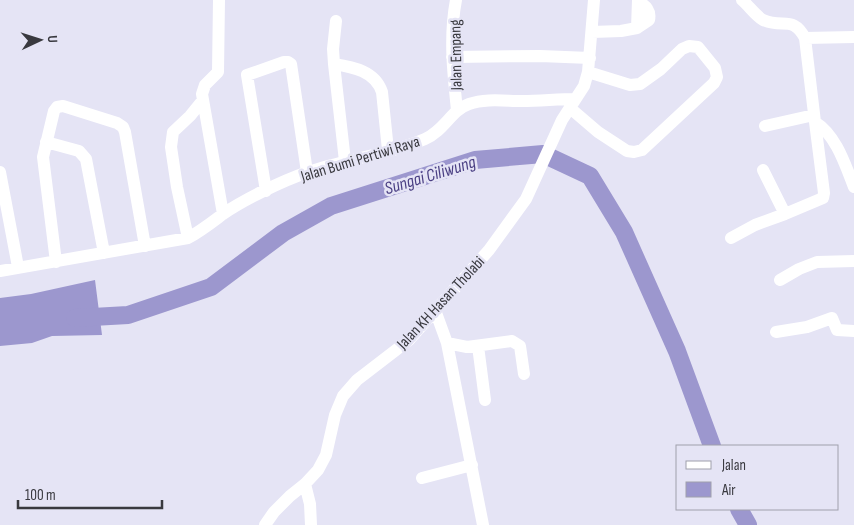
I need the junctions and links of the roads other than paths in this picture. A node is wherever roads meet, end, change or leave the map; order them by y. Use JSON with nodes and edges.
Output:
{"nodes":[{"id":1,"x":219,"y":0,"type":"edge"},
{"id":2,"x":456,"y":0,"type":"edge"},
{"id":3,"x":594,"y":0,"type":"edge"},
{"id":4,"x":742,"y":0,"type":"edge"},
{"id":5,"x":638,"y":1,"type":"edge"},
{"id":6,"x":336,"y":21,"type":"dead end"},
{"id":7,"x":592,"y":32,"type":"junction"},
{"id":8,"x":854,"y":37,"type":"edge"},
{"id":9,"x":805,"y":38,"type":"junction"},
{"id":10,"x":452,"y":57,"type":"junction"},
{"id":11,"x":590,"y":58,"type":"junction"},
{"id":12,"x":334,"y":64,"type":"junction"},
{"id":13,"x":588,"y":72,"type":"junction"},
{"id":14,"x":203,"y":100,"type":"junction"},
{"id":15,"x":573,"y":104,"type":"junction"},
{"id":16,"x":457,"y":110,"type":"junction"},
{"id":17,"x":814,"y":118,"type":"junction"},
{"id":18,"x":765,"y":126,"type":"dead end"},
{"id":19,"x":46,"y":142,"type":"junction"},
{"id":20,"x":388,"y":150,"type":"junction"},
{"id":21,"x":345,"y":161,"type":"junction"},
{"id":22,"x":763,"y":170,"type":"dead end"},
{"id":23,"x":0,"y":172,"type":"edge"},
{"id":24,"x":307,"y":172,"type":"junction"},
{"id":25,"x":854,"y":186,"type":"edge"},
{"id":26,"x":266,"y":190,"type":"junction"},
{"id":27,"x":223,"y":214,"type":"junction"},
{"id":28,"x":785,"y":214,"type":"junction"},
{"id":29,"x":188,"y":238,"type":"junction"},
{"id":30,"x":731,"y":238,"type":"dead end"},
{"id":31,"x":145,"y":246,"type":"junction"},
{"id":32,"x":104,"y":253,"type":"junction"},
{"id":33,"x":854,"y":261,"type":"edge"},
{"id":34,"x":56,"y":262,"type":"junction"},
{"id":35,"x":18,"y":267,"type":"junction"},
{"id":36,"x":0,"y":271,"type":"edge"},
{"id":37,"x":780,"y":280,"type":"dead end"},
{"id":38,"x":435,"y":310,"type":"junction"},
{"id":39,"x":854,"y":331,"type":"edge"},
{"id":40,"x":776,"y":332,"type":"dead end"},
{"id":41,"x":447,"y":343,"type":"junction"},
{"id":42,"x":478,"y":346,"type":"junction"},
{"id":43,"x":524,"y":374,"type":"dead end"},
{"id":44,"x":485,"y":400,"type":"dead end"},
{"id":45,"x":472,"y":466,"type":"junction"},
{"id":46,"x":422,"y":478,"type":"dead end"},
{"id":47,"x":305,"y":484,"type":"junction"},
{"id":48,"x":265,"y":525,"type":"edge"},
{"id":49,"x":311,"y":525,"type":"edge"},
{"id":50,"x":483,"y":525,"type":"edge"}],
"edges":[{"from":1,"to":14,"type":"street"},
{"from":2,"to":10,"type":"street","name":"Jalan Empang"},
{"from":3,"to":7,"type":"street","name":"Jalan KH Hasan Tholabi"},
{"from":4,"to":9,"type":"street"},
{"from":5,"to":7,"type":"street"},
{"from":6,"to":12,"type":"street"},
{"from":7,"to":11,"type":"street","name":"Jalan KH Hasan Tholabi"},
{"from":8,"to":9,"type":"street"},
{"from":9,"to":17,"type":"street"},
{"from":10,"to":11,"type":"street"},
{"from":10,"to":16,"type":"street","name":"Jalan Empang"},
{"from":11,"to":13,"type":"street","name":"Jalan KH Hasan Tholabi"},
{"from":12,"to":20,"type":"street"},
{"from":12,"to":21,"type":"street"},
{"from":13,"to":15,"type":"street","name":"Jalan KH Hasan Tholabi"},
{"from":13,"to":15,"type":"street"},
{"from":14,"to":27,"type":"street"},
{"from":14,"to":29,"type":"street"},
{"from":15,"to":16,"type":"street","name":"Jalan Bumi Pertiwi Raya"},
{"from":15,"to":38,"type":"street","name":"Jalan KH Hasan Tholabi"},
{"from":16,"to":20,"type":"street","name":"Jalan Bumi Pertiwi Raya"},
{"from":17,"to":18,"type":"street"},
{"from":17,"to":25,"type":"street"},
{"from":17,"to":28,"type":"street"},
{"from":19,"to":31,"type":"street"},
{"from":19,"to":32,"type":"street"},
{"from":19,"to":34,"type":"street"},
{"from":20,"to":21,"type":"street","name":"Jalan Bumi Pertiwi Raya"},
{"from":21,"to":24,"type":"street","name":"Jalan Bumi Pertiwi Raya"},
{"from":22,"to":28,"type":"street"},
{"from":23,"to":35,"type":"street"},
{"from":24,"to":26,"type":"street","name":"Jalan Bumi Pertiwi Raya"},
{"from":24,"to":26,"type":"street"},
{"from":26,"to":27,"type":"street","name":"Jalan Bumi Pertiwi Raya"},
{"from":27,"to":29,"type":"street","name":"Jalan Bumi Pertiwi Raya"},
{"from":28,"to":30,"type":"street"},
{"from":29,"to":31,"type":"street","name":"Jalan Bumi Pertiwi Raya"},
{"from":31,"to":32,"type":"street","name":"Jalan Bumi Pertiwi Raya"},
{"from":32,"to":34,"type":"street","name":"Jalan Bumi Pertiwi Raya"},
{"from":33,"to":37,"type":"street"},
{"from":34,"to":35,"type":"street","name":"Jalan Bumi Pertiwi Raya"},
{"from":35,"to":36,"type":"street","name":"Jalan Bumi Pertiwi Raya"},
{"from":38,"to":41,"type":"street"},
{"from":38,"to":47,"type":"street","name":"Jalan KH Hasan Tholabi"},
{"from":39,"to":40,"type":"street"},
{"from":41,"to":42,"type":"street"},
{"from":41,"to":45,"type":"street"},
{"from":42,"to":43,"type":"street"},
{"from":42,"to":44,"type":"street"},
{"from":45,"to":46,"type":"street"},
{"from":45,"to":50,"type":"street"},
{"from":47,"to":48,"type":"street","name":"Jalan KH Hasan Tholabi"},
{"from":47,"to":49,"type":"street"}]}
